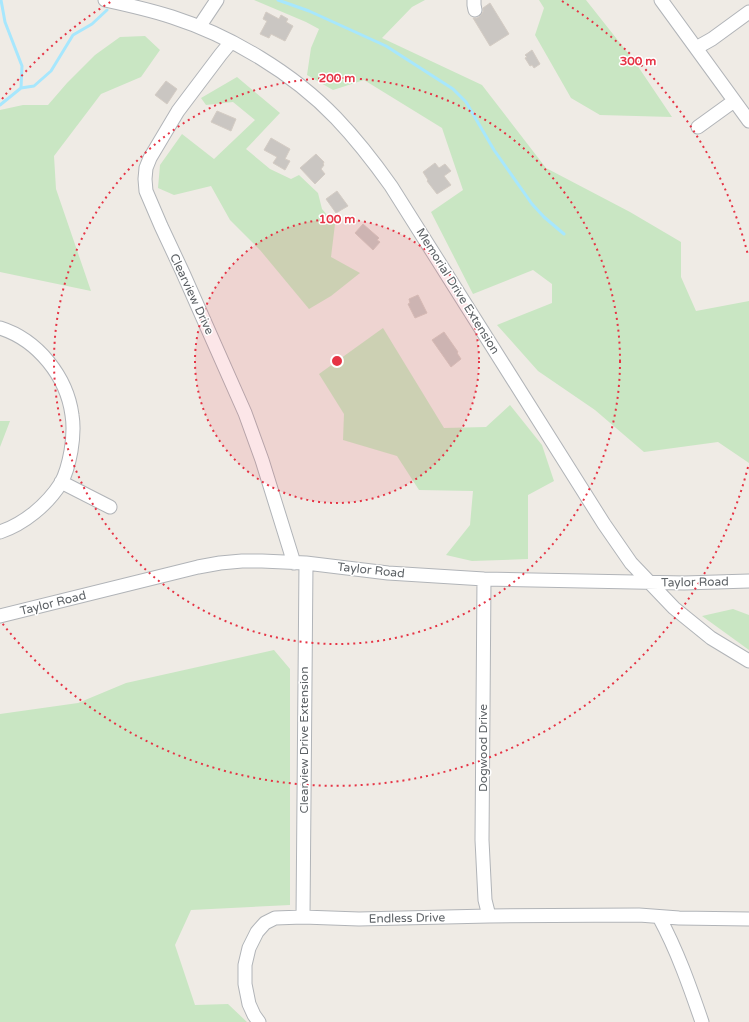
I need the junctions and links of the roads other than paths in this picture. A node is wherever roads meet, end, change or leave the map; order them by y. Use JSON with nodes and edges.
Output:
{"nodes":[{"id":1,"x":105,"y":0,"type":"edge"},
{"id":2,"x":217,"y":0,"type":"edge"},
{"id":3,"x":661,"y":0,"type":"edge"},
{"id":4,"x":749,"y":12,"type":"edge"},
{"id":5,"x":199,"y":27,"type":"junction"},
{"id":6,"x":231,"y":42,"type":"junction"},
{"id":7,"x":696,"y":48,"type":"junction"},
{"id":8,"x":734,"y":101,"type":"junction"},
{"id":9,"x":749,"y":121,"type":"edge"},
{"id":10,"x":698,"y":128,"type":"dead end"},
{"id":11,"x":0,"y":328,"type":"edge"},
{"id":12,"x":61,"y":482,"type":"junction"},
{"id":13,"x":110,"y":507,"type":"dead end"},
{"id":14,"x":0,"y":532,"type":"edge"},
{"id":15,"x":300,"y":563,"type":"junction"},
{"id":16,"x":484,"y":579,"type":"junction"},
{"id":17,"x":749,"y":581,"type":"edge"},
{"id":18,"x":650,"y":583,"type":"junction"},
{"id":19,"x":0,"y":616,"type":"edge"},
{"id":20,"x":749,"y":661,"type":"edge"},
{"id":21,"x":489,"y":916,"type":"junction"},
{"id":22,"x":303,"y":917,"type":"junction"},
{"id":23,"x":659,"y":917,"type":"junction"},
{"id":24,"x":749,"y":919,"type":"edge"},
{"id":25,"x":259,"y":1022,"type":"edge"},
{"id":26,"x":702,"y":1022,"type":"edge"}],
"edges":[{"from":1,"to":5,"type":"street","name":"Memorial Drive Extension"},
{"from":2,"to":5,"type":"street"},
{"from":3,"to":7,"type":"street"},
{"from":4,"to":7,"type":"street"},
{"from":5,"to":6,"type":"street","name":"Memorial Drive Extension"},
{"from":6,"to":15,"type":"street","name":"Clearview Drive"},
{"from":6,"to":18,"type":"street","name":"Memorial Drive Extension"},
{"from":7,"to":8,"type":"street"},
{"from":8,"to":9,"type":"street"},
{"from":8,"to":10,"type":"street"},
{"from":11,"to":12,"type":"street"},
{"from":12,"to":13,"type":"street"},
{"from":12,"to":14,"type":"street"},
{"from":15,"to":16,"type":"street","name":"Taylor Road"},
{"from":15,"to":19,"type":"street","name":"Taylor Road"},
{"from":15,"to":22,"type":"street","name":"Clearview Drive Extension"},
{"from":16,"to":18,"type":"street","name":"Taylor Road"},
{"from":16,"to":21,"type":"street","name":"Dogwood Drive"},
{"from":17,"to":18,"type":"street","name":"Taylor Road"},
{"from":18,"to":20,"type":"street","name":"Memorial Drive Extension"},
{"from":21,"to":22,"type":"street","name":"Endless Drive"},
{"from":21,"to":23,"type":"street","name":"Endless Drive"},
{"from":22,"to":25,"type":"street","name":"Endless Drive"},
{"from":23,"to":24,"type":"street","name":"Endless Drive"},
{"from":23,"to":26,"type":"street"}]}
